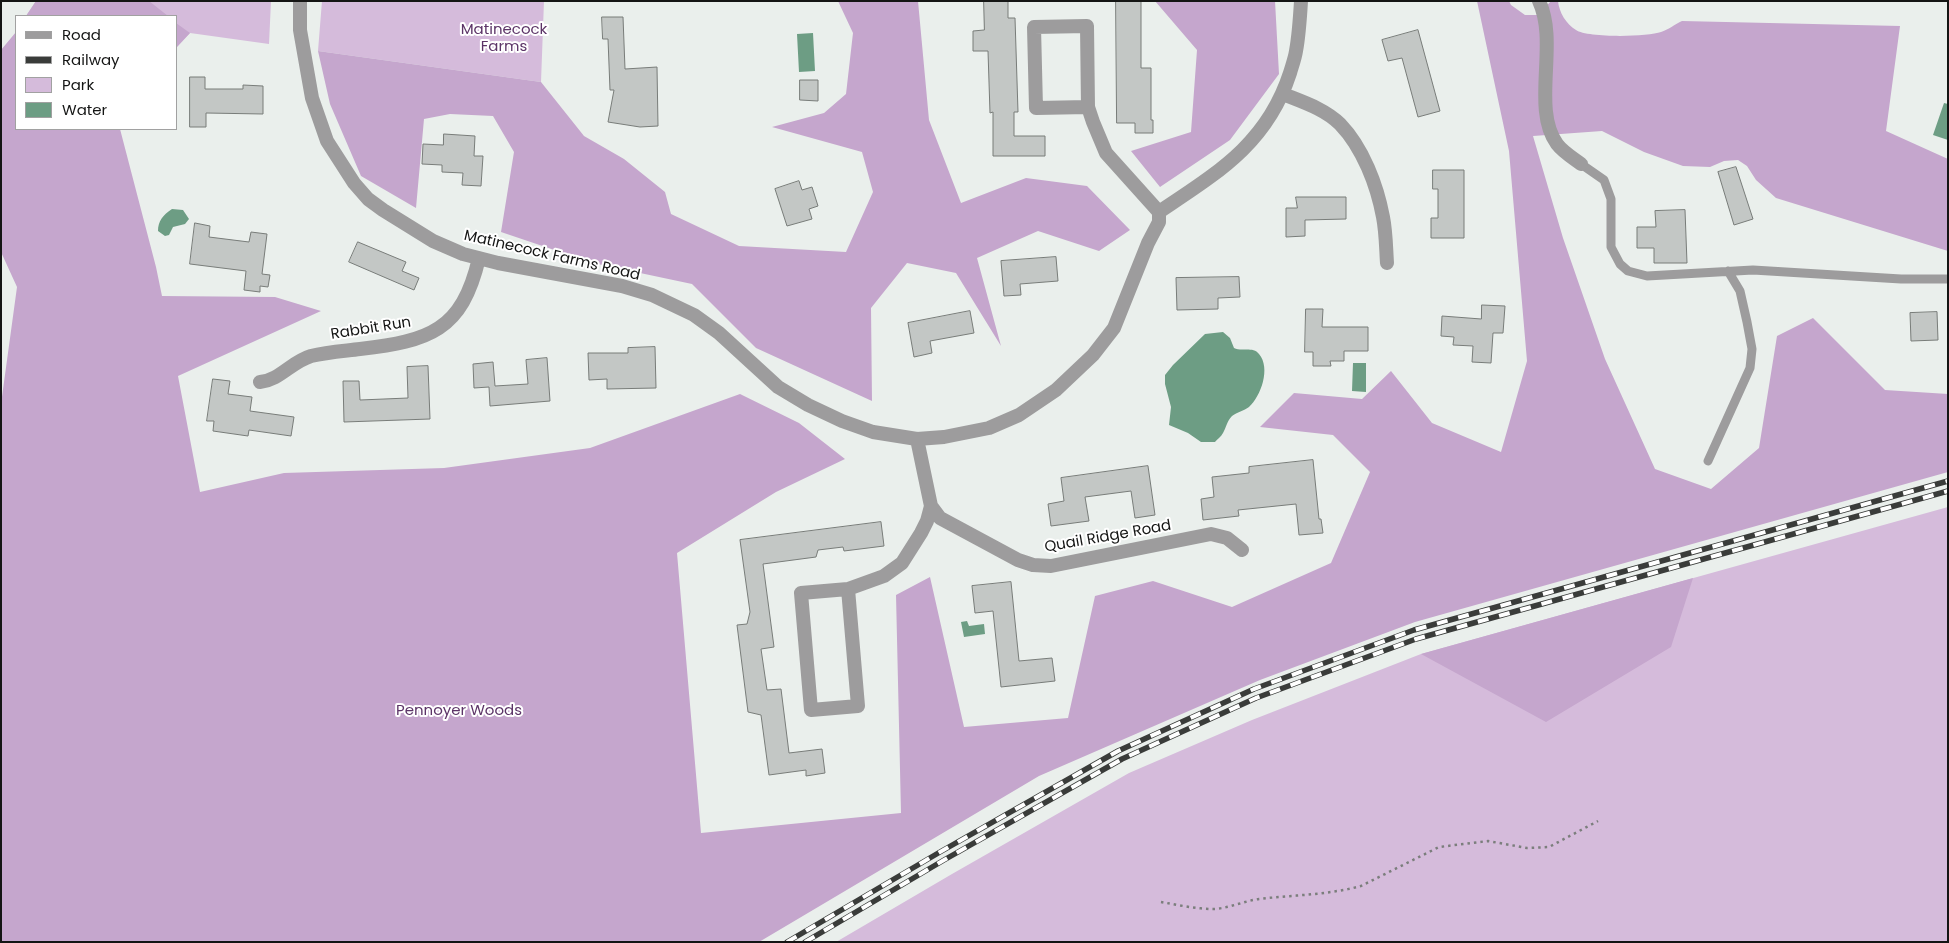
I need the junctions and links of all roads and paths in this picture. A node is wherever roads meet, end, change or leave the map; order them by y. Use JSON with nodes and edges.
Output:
{"nodes":[{"id":1,"x":300,"y":1,"type":"edge"},
{"id":2,"x":1301,"y":1,"type":"edge"},
{"id":3,"x":1539,"y":1,"type":"edge"},
{"id":4,"x":1283,"y":94,"type":"junction"},
{"id":5,"x":1088,"y":107,"type":"junction"},
{"id":6,"x":1581,"y":164,"type":"joint"},
{"id":7,"x":1159,"y":212,"type":"junction"},
{"id":8,"x":480,"y":258,"type":"junction"},
{"id":9,"x":1387,"y":263,"type":"dead end"},
{"id":10,"x":1728,"y":271,"type":"junction"},
{"id":11,"x":1948,"y":279,"type":"edge"},
{"id":12,"x":260,"y":382,"type":"dead end"},
{"id":13,"x":917,"y":439,"type":"junction"},
{"id":14,"x":1708,"y":461,"type":"dead end"},
{"id":15,"x":931,"y":506,"type":"junction"},
{"id":16,"x":1242,"y":550,"type":"dead end"},
{"id":17,"x":848,"y":589,"type":"junction"},
{"id":18,"x":1598,"y":821,"type":"dead end"},
{"id":19,"x":1161,"y":902,"type":"dead end"}],
"edges":[{"from":1,"to":8,"type":"street","name":"Matinecock Farms Road"},
{"from":2,"to":4,"type":"street"},
{"from":3,"to":6,"type":"street"},
{"from":4,"to":7,"type":"street"},
{"from":4,"to":9,"type":"street"},
{"from":5,"to":5,"type":"street"},
{"from":5,"to":7,"type":"street"},
{"from":6,"to":10,"type":"lane"},
{"from":7,"to":13,"type":"street","name":"Matinecock Farms Road"},
{"from":8,"to":12,"type":"street","name":"Rabbit Run"},
{"from":8,"to":13,"type":"street","name":"Matinecock Farms Road"},
{"from":10,"to":11,"type":"lane"},
{"from":10,"to":14,"type":"lane"},
{"from":13,"to":15,"type":"street"},
{"from":15,"to":16,"type":"street","name":"Quail Ridge Road"},
{"from":15,"to":17,"type":"street"},
{"from":17,"to":17,"type":"street"},
{"from":18,"to":19,"type":"path"}]}
